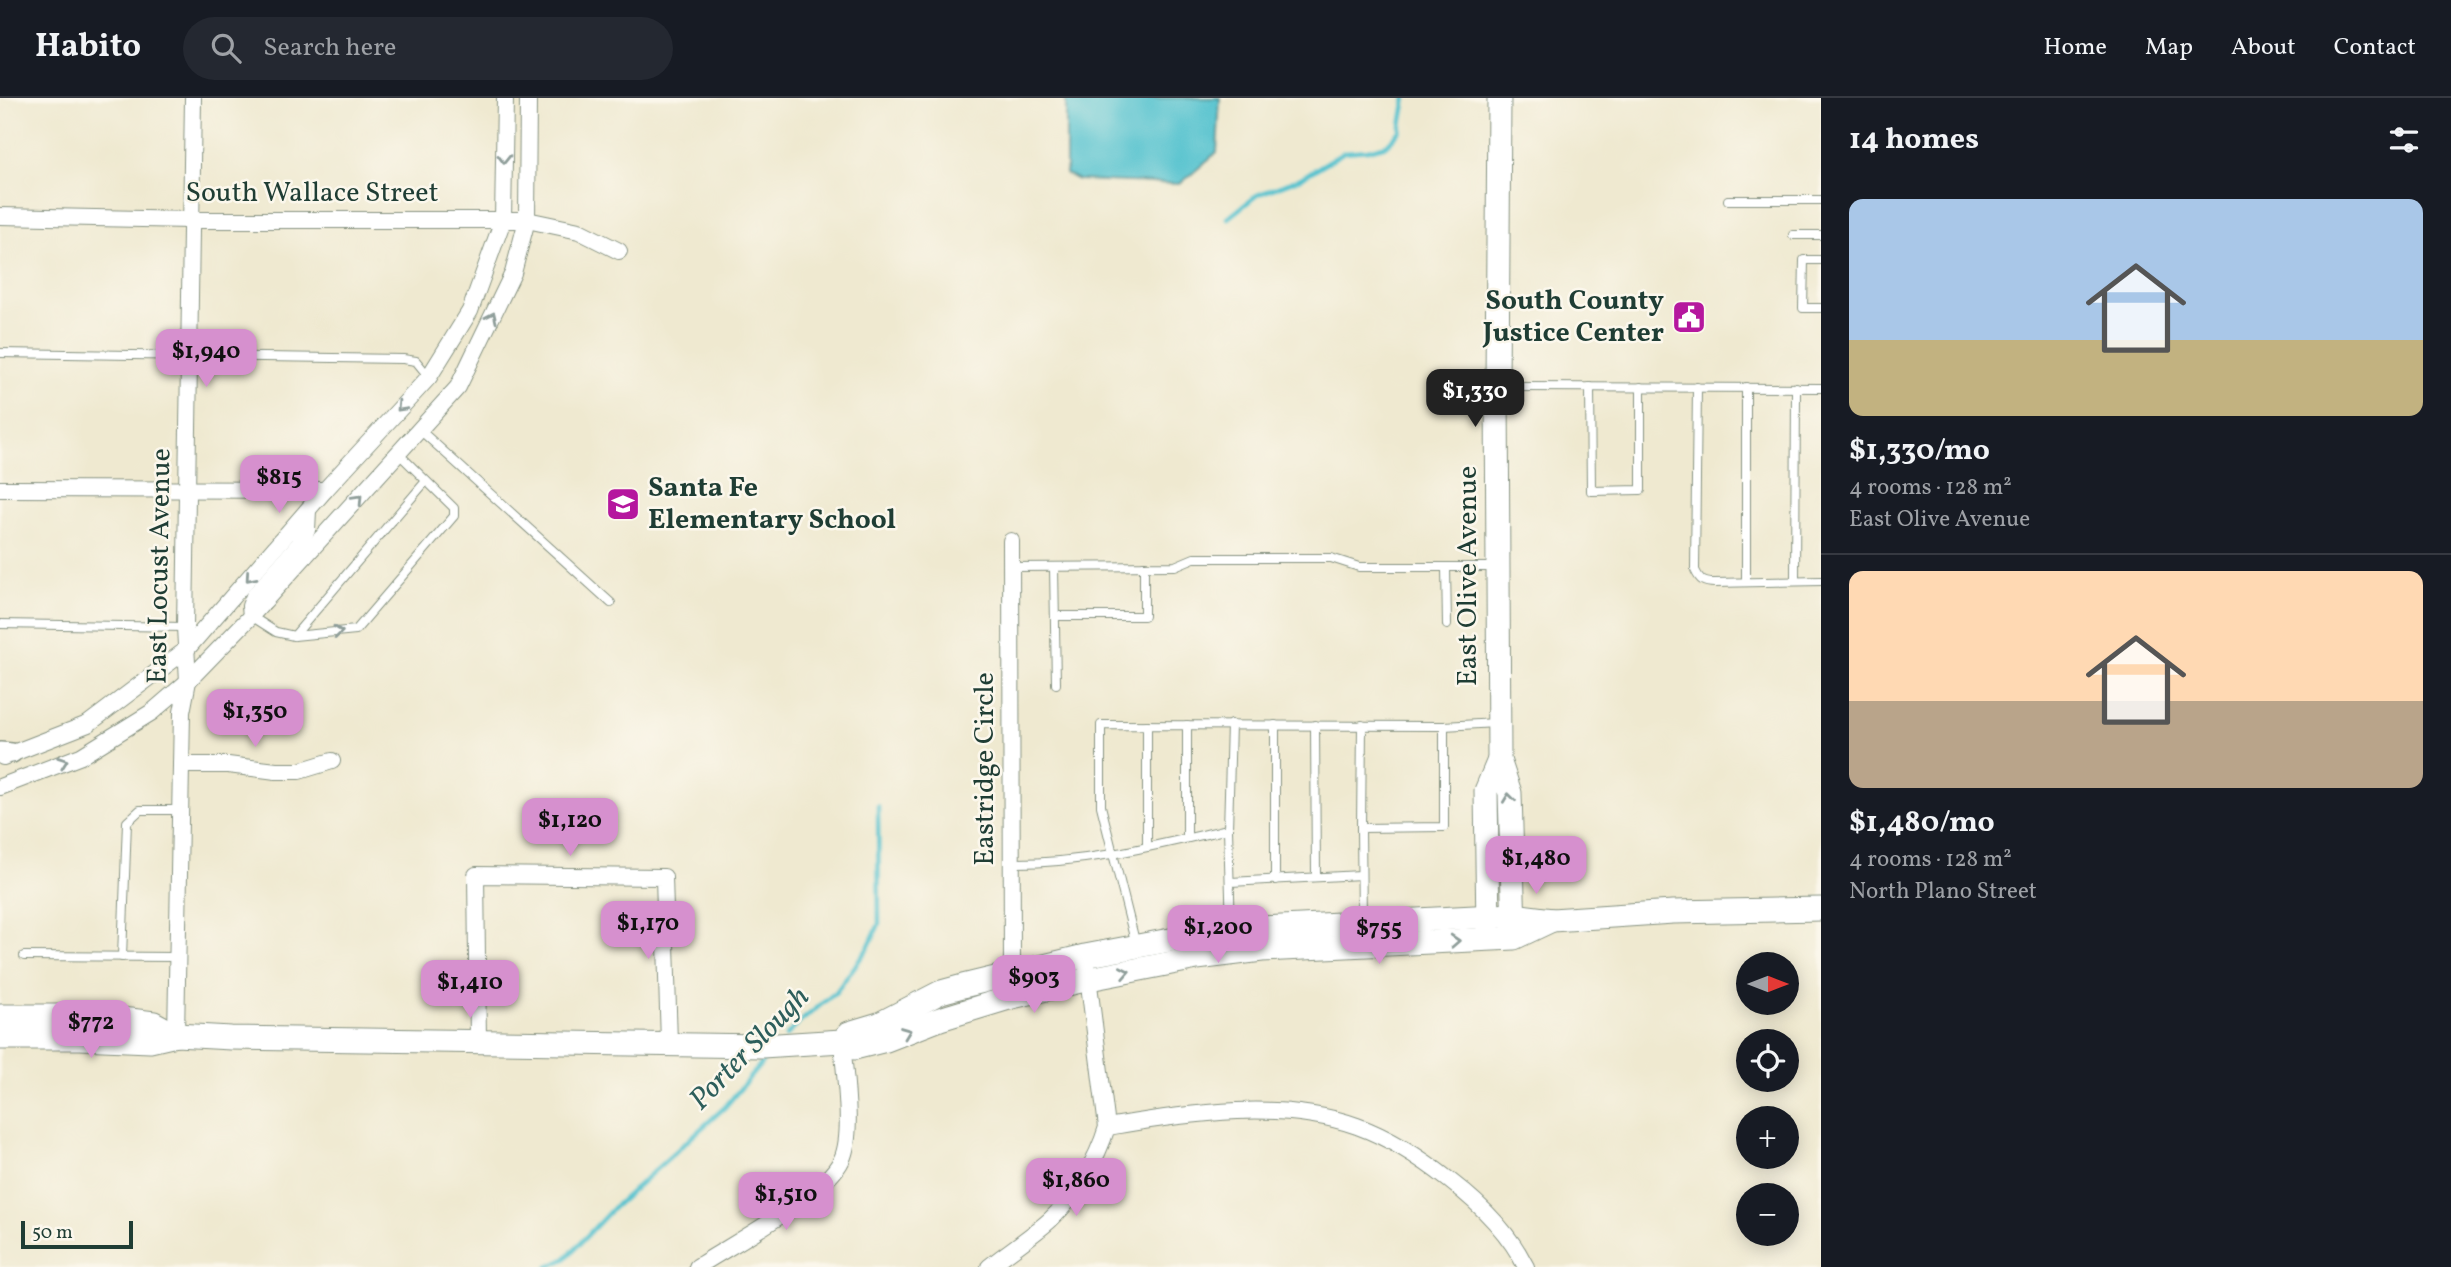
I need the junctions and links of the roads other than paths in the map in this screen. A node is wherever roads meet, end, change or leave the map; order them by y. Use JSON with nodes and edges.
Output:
{"nodes":[{"id":1,"x":193,"y":98,"type":"edge"},
{"id":2,"x":505,"y":98,"type":"edge"},
{"id":3,"x":528,"y":98,"type":"edge"},
{"id":4,"x":1499,"y":98,"type":"edge"},
{"id":5,"x":1728,"y":200,"type":"dead end"},
{"id":6,"x":1821,"y":200,"type":"edge"},
{"id":7,"x":0,"y":216,"type":"edge"},
{"id":8,"x":190,"y":220,"type":"junction"},
{"id":9,"x":503,"y":220,"type":"junction"},
{"id":10,"x":527,"y":220,"type":"junction"},
{"id":11,"x":1793,"y":235,"type":"dead end"},
{"id":12,"x":1821,"y":235,"type":"edge"},
{"id":13,"x":619,"y":251,"type":"dead end"},
{"id":14,"x":1821,"y":260,"type":"edge"},
{"id":15,"x":1821,"y":308,"type":"edge"},
{"id":16,"x":0,"y":353,"type":"edge"},
{"id":17,"x":188,"y":356,"type":"junction"},
{"id":18,"x":429,"y":377,"type":"junction"},
{"id":19,"x":1497,"y":387,"type":"junction"},
{"id":20,"x":1590,"y":387,"type":"junction"},
{"id":21,"x":1641,"y":387,"type":"junction"},
{"id":22,"x":1697,"y":387,"type":"junction"},
{"id":23,"x":1746,"y":387,"type":"junction"},
{"id":24,"x":1796,"y":387,"type":"junction"},
{"id":25,"x":1821,"y":388,"type":"edge"},
{"id":26,"x":420,"y":430,"type":"junction"},
{"id":27,"x":399,"y":454,"type":"junction"},
{"id":28,"x":426,"y":481,"type":"junction"},
{"id":29,"x":0,"y":489,"type":"edge"},
{"id":30,"x":186,"y":490,"type":"junction"},
{"id":31,"x":325,"y":490,"type":"junction"},
{"id":32,"x":308,"y":510,"type":"junction"},
{"id":33,"x":1011,"y":541,"type":"dead end"},
{"id":34,"x":1144,"y":566,"type":"junction"},
{"id":35,"x":1054,"y":567,"type":"junction"},
{"id":36,"x":1446,"y":567,"type":"junction"},
{"id":37,"x":1498,"y":567,"type":"junction"},
{"id":38,"x":1011,"y":568,"type":"junction"},
{"id":39,"x":1795,"y":581,"type":"junction"},
{"id":40,"x":1821,"y":581,"type":"edge"},
{"id":41,"x":1746,"y":582,"type":"junction"},
{"id":42,"x":611,"y":603,"type":"dead end"},
{"id":43,"x":251,"y":616,"type":"junction"},
{"id":44,"x":1055,"y":616,"type":"junction"},
{"id":45,"x":0,"y":624,"type":"edge"},
{"id":46,"x":1447,"y":625,"type":"dead end"},
{"id":47,"x":185,"y":627,"type":"junction"},
{"id":48,"x":294,"y":636,"type":"junction"},
{"id":49,"x":186,"y":650,"type":"junction"},
{"id":50,"x":188,"y":681,"type":"junction"},
{"id":51,"x":1056,"y":684,"type":"dead end"},
{"id":52,"x":1499,"y":723,"type":"junction"},
{"id":53,"x":1231,"y":724,"type":"junction"},
{"id":54,"x":1147,"y":725,"type":"junction"},
{"id":55,"x":1187,"y":725,"type":"junction"},
{"id":56,"x":1275,"y":725,"type":"junction"},
{"id":57,"x":1315,"y":725,"type":"junction"},
{"id":58,"x":1362,"y":725,"type":"junction"},
{"id":59,"x":1444,"y":726,"type":"junction"},
{"id":60,"x":4,"y":754,"type":"edge"},
{"id":61,"x":1499,"y":760,"type":"junction"},
{"id":62,"x":332,"y":761,"type":"dead end"},
{"id":63,"x":181,"y":765,"type":"junction"},
{"id":64,"x":0,"y":787,"type":"edge"},
{"id":65,"x":180,"y":810,"type":"junction"},
{"id":66,"x":1361,"y":828,"type":"junction"},
{"id":67,"x":1228,"y":829,"type":"junction"},
{"id":68,"x":1187,"y":838,"type":"junction"},
{"id":69,"x":1147,"y":847,"type":"junction"},
{"id":70,"x":1113,"y":854,"type":"junction"},
{"id":71,"x":1011,"y":863,"type":"junction"},
{"id":72,"x":1361,"y":875,"type":"junction"},
{"id":73,"x":1316,"y":877,"type":"junction"},
{"id":74,"x":1275,"y":880,"type":"junction"},
{"id":75,"x":1231,"y":882,"type":"junction"},
{"id":76,"x":1821,"y":909,"type":"edge"},
{"id":77,"x":1513,"y":915,"type":"junction"},
{"id":78,"x":1552,"y":920,"type":"junction"},
{"id":79,"x":1362,"y":922,"type":"junction"},
{"id":80,"x":1488,"y":928,"type":"junction"},
{"id":81,"x":1231,"y":929,"type":"junction"},
{"id":82,"x":1514,"y":938,"type":"junction"},
{"id":83,"x":1136,"y":946,"type":"junction"},
{"id":84,"x":24,"y":957,"type":"dead end"},
{"id":85,"x":122,"y":957,"type":"junction"},
{"id":86,"x":177,"y":957,"type":"junction"},
{"id":87,"x":1154,"y":966,"type":"junction"},
{"id":88,"x":1087,"y":968,"type":"junction"},
{"id":89,"x":1012,"y":986,"type":"junction"},
{"id":90,"x":0,"y":1016,"type":"edge"},
{"id":91,"x":176,"y":1035,"type":"junction"},
{"id":92,"x":0,"y":1038,"type":"edge"},
{"id":93,"x":478,"y":1041,"type":"junction"},
{"id":94,"x":842,"y":1041,"type":"junction"},
{"id":95,"x":669,"y":1043,"type":"junction"},
{"id":96,"x":1107,"y":1127,"type":"junction"},
{"id":97,"x":697,"y":1267,"type":"edge"},
{"id":98,"x":989,"y":1267,"type":"edge"},
{"id":99,"x":1526,"y":1267,"type":"edge"}],
"edges":[{"from":1,"to":8,"type":"street","name":"East Locust Avenue"},
{"from":2,"to":9,"type":"street","one_way":true},
{"from":3,"to":10,"type":"street"},
{"from":4,"to":19,"type":"main road","name":"East Olive Avenue"},
{"from":5,"to":6,"type":"lane"},
{"from":7,"to":8,"type":"street","name":"South Wallace Street"},
{"from":8,"to":9,"type":"street","name":"South Wallace Street"},
{"from":8,"to":17,"type":"street","name":"East Locust Avenue"},
{"from":9,"to":10,"type":"street","name":"South Wallace Street"},
{"from":9,"to":18,"type":"street"},
{"from":10,"to":13,"type":"street","name":"South Wallace Street"},
{"from":26,"to":10,"type":"street","one_way":true},
{"from":11,"to":12,"type":"lane"},
{"from":14,"to":15,"type":"lane"},
{"from":16,"to":17,"type":"lane"},
{"from":17,"to":18,"type":"lane"},
{"from":17,"to":30,"type":"street","name":"East Locust Avenue"},
{"from":18,"to":31,"type":"street","one_way":true},
{"from":19,"to":20,"type":"lane"},
{"from":19,"to":37,"type":"main road","name":"East Olive Avenue"},
{"from":20,"to":21,"type":"lane"},
{"from":20,"to":21,"type":"lane"},
{"from":21,"to":22,"type":"lane"},
{"from":22,"to":23,"type":"lane"},
{"from":22,"to":41,"type":"lane"},
{"from":23,"to":24,"type":"lane"},
{"from":23,"to":41,"type":"lane"},
{"from":24,"to":25,"type":"lane"},
{"from":24,"to":39,"type":"lane"},
{"from":26,"to":27,"type":"street"},
{"from":26,"to":42,"type":"lane"},
{"from":27,"to":28,"type":"lane"},
{"from":43,"to":27,"type":"street","one_way":true},
{"from":28,"to":48,"type":"lane"},
{"from":48,"to":28,"type":"lane","one_way":true},
{"from":29,"to":30,"type":"street"},
{"from":30,"to":31,"type":"street"},
{"from":30,"to":47,"type":"street","name":"East Locust Avenue"},
{"from":31,"to":32,"type":"street"},
{"from":32,"to":43,"type":"street"},
{"from":32,"to":49,"type":"street","one_way":true},
{"from":33,"to":38,"type":"street","name":"Eastridge Circle"},
{"from":34,"to":35,"type":"lane"},
{"from":34,"to":36,"type":"lane"},
{"from":34,"to":44,"type":"lane"},
{"from":35,"to":38,"type":"lane"},
{"from":35,"to":44,"type":"lane"},
{"from":36,"to":37,"type":"lane"},
{"from":36,"to":46,"type":"lane"},
{"from":37,"to":52,"type":"main road","name":"East Olive Avenue"},
{"from":38,"to":71,"type":"street","name":"Eastridge Circle"},
{"from":39,"to":40,"type":"lane"},
{"from":39,"to":41,"type":"lane"},
{"from":43,"to":48,"type":"lane"},
{"from":43,"to":50,"type":"street"},
{"from":44,"to":51,"type":"lane"},
{"from":45,"to":47,"type":"lane"},
{"from":47,"to":49,"type":"street","name":"East Locust Avenue"},
{"from":49,"to":50,"type":"street","name":"East Locust Avenue"},
{"from":49,"to":60,"type":"street"},
{"from":50,"to":63,"type":"street","name":"East Locust Avenue"},
{"from":64,"to":50,"type":"street","one_way":true},
{"from":52,"to":59,"type":"lane"},
{"from":52,"to":61,"type":"main road","name":"East Olive Avenue"},
{"from":53,"to":55,"type":"lane"},
{"from":53,"to":56,"type":"lane"},
{"from":53,"to":67,"type":"lane"},
{"from":54,"to":55,"type":"lane"},
{"from":54,"to":69,"type":"lane"},
{"from":54,"to":70,"type":"lane"},
{"from":55,"to":68,"type":"lane"},
{"from":56,"to":57,"type":"lane"},
{"from":56,"to":74,"type":"lane"},
{"from":57,"to":58,"type":"lane"},
{"from":57,"to":73,"type":"lane"},
{"from":58,"to":59,"type":"lane"},
{"from":58,"to":66,"type":"lane"},
{"from":59,"to":66,"type":"lane"},
{"from":77,"to":61,"type":"main road","name":"East Olive Avenue","one_way":true},
{"from":61,"to":80,"type":"main road","name":"East Olive Avenue"},
{"from":62,"to":63,"type":"street"},
{"from":63,"to":65,"type":"street","name":"East Locust Avenue"},
{"from":65,"to":85,"type":"lane"},
{"from":65,"to":86,"type":"street","name":"East Locust Avenue"},
{"from":66,"to":72,"type":"lane"},
{"from":67,"to":68,"type":"lane"},
{"from":67,"to":75,"type":"lane"},
{"from":68,"to":69,"type":"lane"},
{"from":69,"to":70,"type":"lane"},
{"from":70,"to":71,"type":"lane"},
{"from":70,"to":83,"type":"lane"},
{"from":71,"to":89,"type":"street","name":"Eastridge Circle"},
{"from":72,"to":73,"type":"lane"},
{"from":72,"to":79,"type":"lane"},
{"from":73,"to":74,"type":"lane"},
{"from":74,"to":75,"type":"lane"},
{"from":75,"to":81,"type":"lane"},
{"from":76,"to":78,"type":"main road"},
{"from":77,"to":78,"type":"main road"},
{"from":77,"to":80,"type":"main road"},
{"from":77,"to":82,"type":"main road","name":"East Olive Avenue"},
{"from":78,"to":82,"type":"main road"},
{"from":79,"to":80,"type":"main road"},
{"from":79,"to":81,"type":"main road"},
{"from":80,"to":82,"type":"main road"},
{"from":87,"to":80,"type":"main road","one_way":true},
{"from":81,"to":83,"type":"main road"},
{"from":81,"to":87,"type":"main road"},
{"from":83,"to":88,"type":"main road"},
{"from":84,"to":85,"type":"lane"},
{"from":85,"to":86,"type":"lane"},
{"from":86,"to":91,"type":"street","name":"East Locust Avenue"},
{"from":88,"to":87,"type":"main road","one_way":true},
{"from":88,"to":89,"type":"main road"},
{"from":88,"to":96,"type":"street"},
{"from":89,"to":94,"type":"main road"},
{"from":90,"to":91,"type":"main road"},
{"from":91,"to":92,"type":"main road"},
{"from":91,"to":93,"type":"main road"},
{"from":93,"to":95,"type":"main road"},
{"from":93,"to":95,"type":"street"},
{"from":94,"to":95,"type":"main road"},
{"from":94,"to":97,"type":"street"},
{"from":96,"to":98,"type":"street"},
{"from":96,"to":99,"type":"street"}]}
